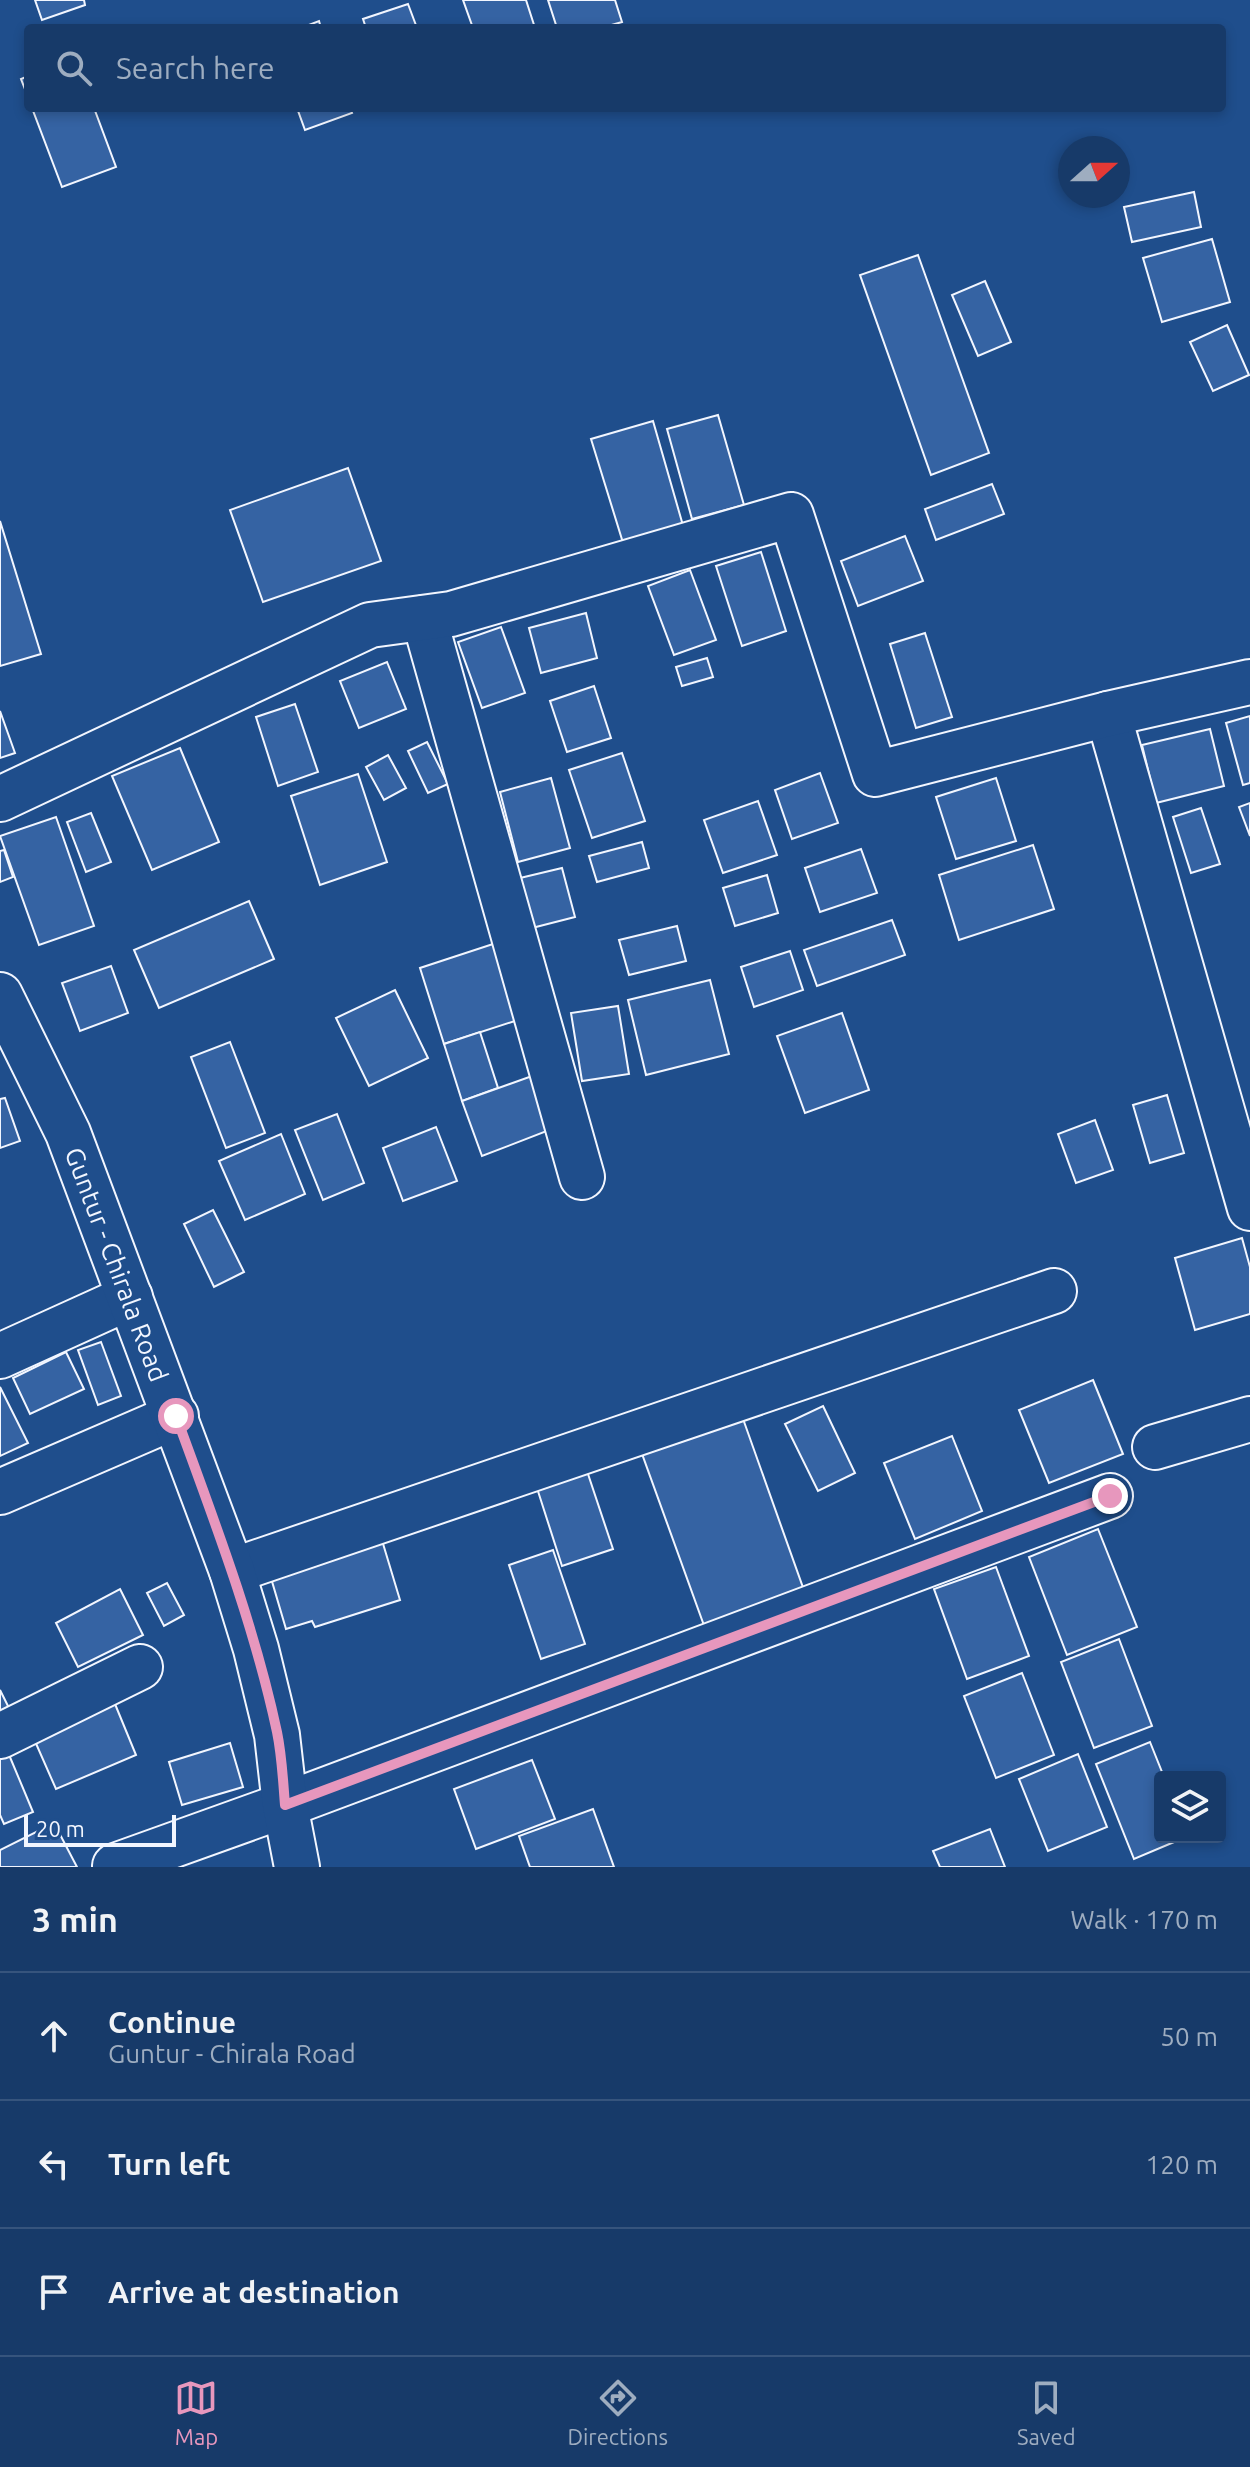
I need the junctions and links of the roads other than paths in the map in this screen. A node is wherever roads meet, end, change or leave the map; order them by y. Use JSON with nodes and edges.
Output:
{"nodes":[{"id":1,"x":424,"y":618,"type":"junction"},
{"id":2,"x":1250,"y":682,"type":"edge"},
{"id":3,"x":1108,"y":714,"type":"junction"},
{"id":4,"x":0,"y":799,"type":"edge"},
{"id":5,"x":0,"y":995,"type":"edge"},
{"id":6,"x":582,"y":1177,"type":"dead end"},
{"id":7,"x":1250,"y":1208,"type":"edge"},
{"id":8,"x":1054,"y":1291,"type":"dead end"},
{"id":9,"x":130,"y":1297,"type":"junction"},
{"id":10,"x":0,"y":1356,"type":"edge"},
{"id":11,"x":176,"y":1416,"type":"junction"},
{"id":12,"x":1250,"y":1419,"type":"edge"},
{"id":13,"x":1155,"y":1447,"type":"dead end"},
{"id":14,"x":0,"y":1492,"type":"edge"},
{"id":15,"x":1110,"y":1496,"type":"dead end"},
{"id":16,"x":232,"y":1571,"type":"junction"},
{"id":17,"x":140,"y":1667,"type":"dead end"},
{"id":18,"x":0,"y":1736,"type":"edge"},
{"id":19,"x":285,"y":1805,"type":"junction"},
{"id":20,"x":115,"y":1866,"type":"edge"},
{"id":21,"x":297,"y":1867,"type":"edge"}],
"edges":[{"from":1,"to":3,"type":"street"},
{"from":1,"to":4,"type":"street"},
{"from":1,"to":6,"type":"street"},
{"from":2,"to":3,"type":"street"},
{"from":3,"to":7,"type":"street"},
{"from":5,"to":9,"type":"street","name":"Guntur - Chirala Road"},
{"from":8,"to":16,"type":"street"},
{"from":9,"to":10,"type":"street"},
{"from":9,"to":11,"type":"street","name":"Guntur - Chirala Road"},
{"from":11,"to":14,"type":"street"},
{"from":11,"to":16,"type":"street","name":"Guntur - Chirala Road"},
{"from":12,"to":13,"type":"street"},
{"from":15,"to":19,"type":"street"},
{"from":16,"to":19,"type":"street","name":"Guntur - Chirala Road"},
{"from":17,"to":18,"type":"street"},
{"from":19,"to":20,"type":"street"},
{"from":19,"to":21,"type":"street","name":"Guntur - Chirala Road"}]}
